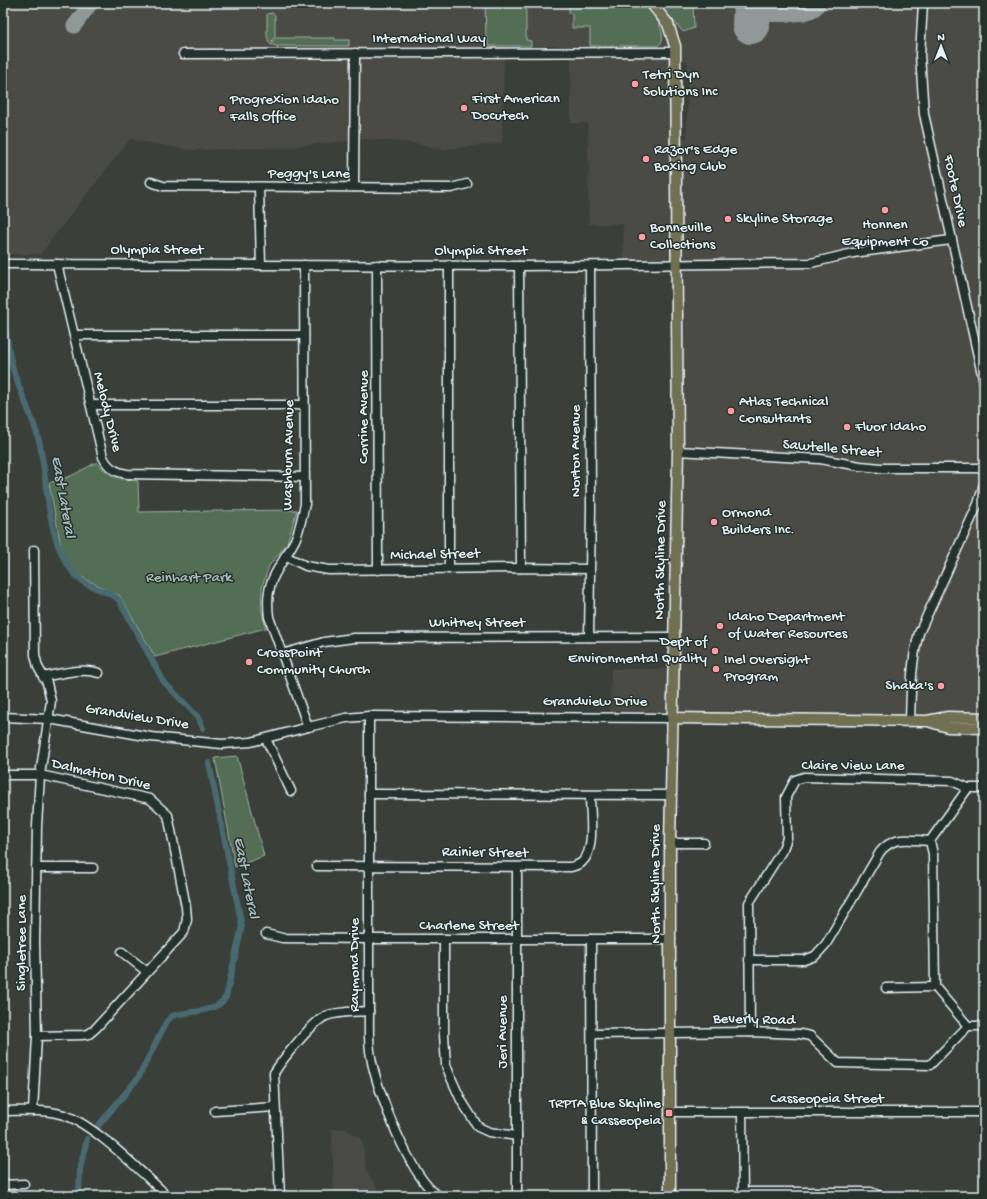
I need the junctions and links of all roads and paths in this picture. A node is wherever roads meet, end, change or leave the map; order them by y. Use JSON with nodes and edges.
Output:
{"nodes":[{"id":1,"x":651,"y":3,"type":"edge"},
{"id":2,"x":922,"y":3,"type":"edge"},
{"id":3,"x":675,"y":52,"type":"junction"},
{"id":4,"x":355,"y":53,"type":"junction"},
{"id":5,"x":182,"y":54,"type":"dead end"},
{"id":6,"x":150,"y":182,"type":"dead end"},
{"id":7,"x":467,"y":184,"type":"dead end"},
{"id":8,"x":354,"y":187,"type":"junction"},
{"id":9,"x":259,"y":188,"type":"junction"},
{"id":10,"x":951,"y":240,"type":"junction"},
{"id":11,"x":8,"y":264,"type":"dead end"},
{"id":12,"x":57,"y":264,"type":"junction"},
{"id":13,"x":261,"y":264,"type":"junction"},
{"id":14,"x":304,"y":265,"type":"junction"},
{"id":15,"x":377,"y":265,"type":"junction"},
{"id":16,"x":449,"y":265,"type":"junction"},
{"id":17,"x":676,"y":265,"type":"junction"},
{"id":18,"x":519,"y":266,"type":"junction"},
{"id":19,"x":590,"y":266,"type":"junction"},
{"id":20,"x":74,"y":335,"type":"junction"},
{"id":21,"x":304,"y":336,"type":"junction"},
{"id":22,"x":984,"y":383,"type":"edge"},
{"id":23,"x":92,"y":405,"type":"junction"},
{"id":24,"x":304,"y":405,"type":"junction"},
{"id":25,"x":678,"y":451,"type":"junction"},
{"id":26,"x":984,"y":468,"type":"edge"},
{"id":27,"x":304,"y":476,"type":"junction"},
{"id":28,"x":984,"y":484,"type":"edge"},
{"id":29,"x":34,"y":550,"type":"dead end"},
{"id":30,"x":285,"y":556,"type":"junction"},
{"id":31,"x":521,"y":568,"type":"junction"},
{"id":32,"x":450,"y":569,"type":"junction"},
{"id":33,"x":589,"y":569,"type":"junction"},
{"id":34,"x":378,"y":570,"type":"junction"},
{"id":35,"x":589,"y":637,"type":"junction"},
{"id":36,"x":675,"y":637,"type":"junction"},
{"id":37,"x":282,"y":654,"type":"junction"},
{"id":38,"x":99,"y":673,"type":"dead end"},
{"id":39,"x":43,"y":677,"type":"junction"},
{"id":40,"x":369,"y":716,"type":"junction"},
{"id":41,"x":3,"y":717,"type":"edge"},
{"id":42,"x":673,"y":718,"type":"junction"},
{"id":43,"x":984,"y":718,"type":"edge"},
{"id":44,"x":49,"y":719,"type":"junction"},
{"id":45,"x":910,"y":721,"type":"junction"},
{"id":46,"x":927,"y":721,"type":"junction"},
{"id":47,"x":308,"y":727,"type":"junction"},
{"id":48,"x":984,"y":728,"type":"edge"},
{"id":49,"x":266,"y":739,"type":"junction"},
{"id":50,"x":3,"y":775,"type":"edge"},
{"id":51,"x":40,"y":775,"type":"junction"},
{"id":52,"x":968,"y":788,"type":"junction"},
{"id":53,"x":984,"y":788,"type":"edge"},
{"id":54,"x":291,"y":791,"type":"dead end"},
{"id":55,"x":369,"y":794,"type":"junction"},
{"id":56,"x":671,"y":795,"type":"junction"},
{"id":57,"x":590,"y":796,"type":"junction"},
{"id":58,"x":930,"y":841,"type":"junction"},
{"id":59,"x":670,"y":843,"type":"junction"},
{"id":60,"x":704,"y":843,"type":"dead end"},
{"id":61,"x":317,"y":866,"type":"dead end"},
{"id":62,"x":368,"y":866,"type":"junction"},
{"id":63,"x":36,"y":868,"type":"junction"},
{"id":64,"x":93,"y":868,"type":"dead end"},
{"id":65,"x":518,"y":868,"type":"junction"},
{"id":66,"x":266,"y":934,"type":"dead end"},
{"id":67,"x":369,"y":939,"type":"junction"},
{"id":68,"x":444,"y":939,"type":"junction"},
{"id":69,"x":592,"y":939,"type":"junction"},
{"id":70,"x":671,"y":939,"type":"junction"},
{"id":71,"x":517,"y":940,"type":"junction"},
{"id":72,"x":122,"y":952,"type":"dead end"},
{"id":73,"x":750,"y":960,"type":"junction"},
{"id":74,"x":146,"y":971,"type":"junction"},
{"id":75,"x":935,"y":987,"type":"junction"},
{"id":76,"x":886,"y":988,"type":"dead end"},
{"id":77,"x":369,"y":1011,"type":"junction"},
{"id":78,"x":968,"y":1026,"type":"junction"},
{"id":79,"x":984,"y":1026,"type":"edge"},
{"id":80,"x":750,"y":1032,"type":"junction"},
{"id":81,"x":671,"y":1033,"type":"junction"},
{"id":82,"x":592,"y":1034,"type":"junction"},
{"id":83,"x":37,"y":1036,"type":"junction"},
{"id":84,"x":275,"y":1107,"type":"junction"},
{"id":85,"x":3,"y":1111,"type":"edge"},
{"id":86,"x":32,"y":1111,"type":"junction"},
{"id":87,"x":215,"y":1111,"type":"dead end"},
{"id":88,"x":671,"y":1112,"type":"junction"},
{"id":89,"x":984,"y":1112,"type":"edge"},
{"id":90,"x":742,"y":1113,"type":"junction"},
{"id":91,"x":517,"y":1136,"type":"junction"},
{"id":92,"x":24,"y":1184,"type":"dead end"},
{"id":93,"x":3,"y":1185,"type":"edge"},
{"id":94,"x":743,"y":1194,"type":"edge"},
{"id":95,"x":165,"y":1196,"type":"edge"},
{"id":96,"x":280,"y":1196,"type":"edge"},
{"id":97,"x":439,"y":1196,"type":"edge"},
{"id":98,"x":516,"y":1196,"type":"edge"},
{"id":99,"x":592,"y":1196,"type":"edge"},
{"id":100,"x":670,"y":1196,"type":"edge"},
{"id":101,"x":880,"y":1196,"type":"edge"}],
"edges":[{"from":1,"to":3,"type":"main road","name":"North Skyline Drive"},
{"from":2,"to":10,"type":"street","name":"Foote Drive"},
{"from":3,"to":4,"type":"street","name":"International Way"},
{"from":3,"to":17,"type":"main road","name":"North Skyline Drive"},
{"from":4,"to":5,"type":"street","name":"International Way"},
{"from":4,"to":8,"type":"street"},
{"from":6,"to":9,"type":"street","name":"Peggy's Lane"},
{"from":7,"to":8,"type":"street","name":"Peggy's Lane"},
{"from":8,"to":9,"type":"street","name":"Peggy's Lane"},
{"from":9,"to":13,"type":"street"},
{"from":10,"to":17,"type":"street","name":"Olympia Street"},
{"from":10,"to":22,"type":"street","name":"Foote Drive"},
{"from":11,"to":12,"type":"street","name":"Olympia Street"},
{"from":12,"to":13,"type":"street","name":"Olympia Street"},
{"from":12,"to":20,"type":"street","name":"Melody Drive"},
{"from":13,"to":14,"type":"street","name":"Olympia Street"},
{"from":14,"to":15,"type":"street","name":"Olympia Street"},
{"from":14,"to":21,"type":"street","name":"Washburn Avenue"},
{"from":15,"to":16,"type":"street","name":"Olympia Street"},
{"from":15,"to":34,"type":"street","name":"Corrine Avenue"},
{"from":16,"to":18,"type":"street","name":"Olympia Street"},
{"from":16,"to":32,"type":"street"},
{"from":17,"to":19,"type":"street","name":"Olympia Street"},
{"from":17,"to":25,"type":"main road","name":"North Skyline Drive"},
{"from":18,"to":19,"type":"street","name":"Olympia Street"},
{"from":18,"to":31,"type":"street"},
{"from":19,"to":33,"type":"street","name":"Norton Avenue"},
{"from":20,"to":21,"type":"street"},
{"from":20,"to":23,"type":"street","name":"Melody Drive"},
{"from":21,"to":24,"type":"street","name":"Washburn Avenue"},
{"from":23,"to":24,"type":"street"},
{"from":23,"to":27,"type":"street","name":"Melody Drive"},
{"from":24,"to":27,"type":"street","name":"Washburn Avenue"},
{"from":25,"to":26,"type":"street","name":"Sawtelle Street"},
{"from":25,"to":36,"type":"main road","name":"North Skyline Drive"},
{"from":27,"to":30,"type":"street","name":"Washburn Avenue"},
{"from":28,"to":45,"type":"street"},
{"from":29,"to":39,"type":"street","name":"Singletree Lane"},
{"from":30,"to":34,"type":"street","name":"Michael Street"},
{"from":30,"to":37,"type":"street","name":"Washburn Avenue"},
{"from":31,"to":32,"type":"street","name":"Michael Street"},
{"from":31,"to":33,"type":"street","name":"Michael Street"},
{"from":32,"to":34,"type":"street","name":"Michael Street"},
{"from":33,"to":35,"type":"street","name":"Norton Avenue"},
{"from":35,"to":36,"type":"street","name":"Whitney Street"},
{"from":35,"to":37,"type":"street","name":"Whitney Street"},
{"from":36,"to":42,"type":"main road","name":"North Skyline Drive"},
{"from":37,"to":47,"type":"street","name":"Washburn Avenue"},
{"from":38,"to":39,"type":"street"},
{"from":39,"to":44,"type":"street","name":"Singletree Lane"},
{"from":40,"to":42,"type":"street","name":"Grandview Drive"},
{"from":40,"to":47,"type":"street","name":"Grandview Drive"},
{"from":40,"to":55,"type":"street","name":"Raymond Drive"},
{"from":41,"to":44,"type":"street","name":"Grandview Drive"},
{"from":42,"to":45,"type":"main road","name":"Grandview Drive"},
{"from":42,"to":56,"type":"main road","name":"North Skyline Drive"},
{"from":43,"to":46,"type":"main road","name":"Grandview Drive"},
{"from":44,"to":49,"type":"street","name":"Grandview Drive"},
{"from":44,"to":51,"type":"street","name":"Singletree Lane"},
{"from":45,"to":46,"type":"main road","name":"Grandview Drive"},
{"from":46,"to":48,"type":"main road","name":"Grandview Drive"},
{"from":47,"to":49,"type":"street","name":"Grandview Drive"},
{"from":49,"to":54,"type":"street"},
{"from":50,"to":51,"type":"street","name":"Dalmation Drive"},
{"from":51,"to":63,"type":"street","name":"Singletree Lane"},
{"from":51,"to":74,"type":"street","name":"Dalmation Drive"},
{"from":52,"to":53,"type":"street","name":"Claire View Lane"},
{"from":52,"to":58,"type":"street"},
{"from":52,"to":73,"type":"street","name":"Claire View Lane"},
{"from":55,"to":57,"type":"street"},
{"from":55,"to":62,"type":"street","name":"Raymond Drive"},
{"from":56,"to":57,"type":"street"},
{"from":56,"to":59,"type":"main road","name":"North Skyline Drive"},
{"from":57,"to":65,"type":"street","name":"Rainier Street"},
{"from":58,"to":73,"type":"street"},
{"from":58,"to":75,"type":"street"},
{"from":59,"to":60,"type":"street"},
{"from":59,"to":70,"type":"main road","name":"North Skyline Drive"},
{"from":61,"to":62,"type":"street","name":"Rainier Street"},
{"from":62,"to":65,"type":"street","name":"Rainier Street"},
{"from":62,"to":67,"type":"street","name":"Raymond Drive"},
{"from":63,"to":64,"type":"street"},
{"from":63,"to":83,"type":"street","name":"Singletree Lane"},
{"from":65,"to":71,"type":"street","name":"Jeri Avenue"},
{"from":66,"to":67,"type":"street","name":"Charlene Street"},
{"from":67,"to":68,"type":"street","name":"Charlene Street"},
{"from":67,"to":77,"type":"street","name":"Raymond Drive"},
{"from":68,"to":71,"type":"street","name":"Charlene Street"},
{"from":68,"to":91,"type":"street"},
{"from":69,"to":70,"type":"street","name":"Charlene Street"},
{"from":69,"to":71,"type":"street","name":"Charlene Street"},
{"from":69,"to":82,"type":"street"},
{"from":70,"to":81,"type":"main road","name":"North Skyline Drive"},
{"from":71,"to":91,"type":"street","name":"Jeri Avenue"},
{"from":72,"to":74,"type":"street"},
{"from":73,"to":80,"type":"street","name":"Claire View Lane"},
{"from":74,"to":83,"type":"street","name":"Dalmation Drive"},
{"from":75,"to":76,"type":"street"},
{"from":75,"to":78,"type":"street"},
{"from":77,"to":84,"type":"street"},
{"from":77,"to":97,"type":"street","name":"Raymond Drive"},
{"from":78,"to":79,"type":"street"},
{"from":78,"to":80,"type":"street","name":"Beverly Road"},
{"from":80,"to":81,"type":"street","name":"Beverly Road"},
{"from":81,"to":82,"type":"street","name":"Beverly Road"},
{"from":81,"to":88,"type":"main road","name":"North Skyline Drive"},
{"from":82,"to":99,"type":"street"},
{"from":83,"to":86,"type":"street","name":"Singletree Lane"},
{"from":84,"to":87,"type":"street"},
{"from":84,"to":96,"type":"street"},
{"from":85,"to":86,"type":"street"},
{"from":86,"to":95,"type":"street"},
{"from":88,"to":90,"type":"street","name":"Casseopeia Street"},
{"from":88,"to":100,"type":"main road","name":"North Skyline Drive"},
{"from":89,"to":90,"type":"street","name":"Casseopeia Street"},
{"from":90,"to":94,"type":"street"},
{"from":91,"to":98,"type":"street","name":"Jeri Avenue"},
{"from":92,"to":93,"type":"street"},
{"from":94,"to":101,"type":"street"}]}
